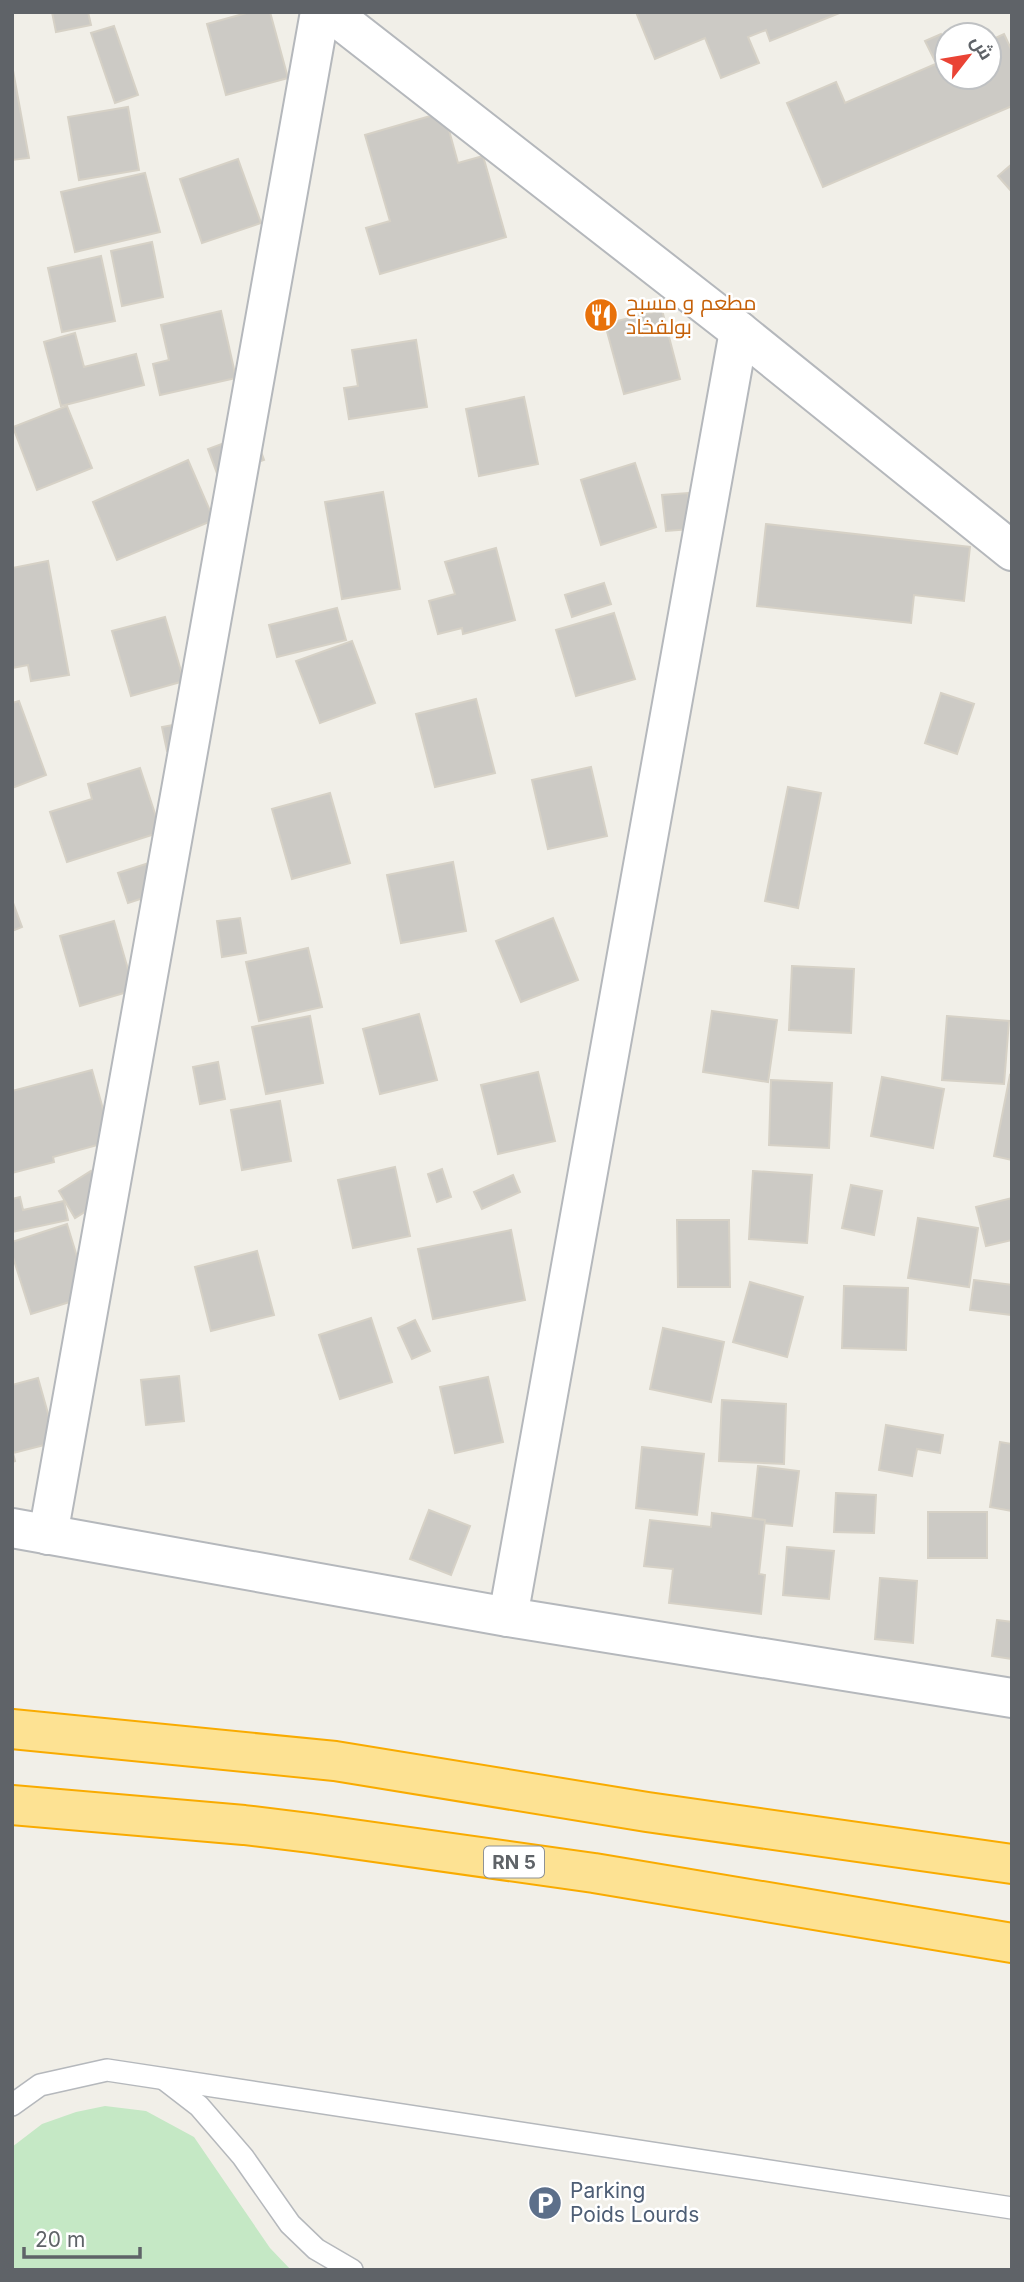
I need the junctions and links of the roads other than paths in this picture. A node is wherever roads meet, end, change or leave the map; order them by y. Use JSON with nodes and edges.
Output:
{"nodes":[{"id":1,"x":320,"y":12,"type":"edge"},
{"id":2,"x":330,"y":12,"type":"edge"},
{"id":3,"x":739,"y":331,"type":"junction"},
{"id":4,"x":1012,"y":551,"type":"edge"},
{"id":5,"x":30,"y":1532,"type":"edge"},
{"id":6,"x":508,"y":1617,"type":"junction"},
{"id":7,"x":1012,"y":1698,"type":"edge"},
{"id":8,"x":12,"y":1729,"type":"edge"},
{"id":9,"x":12,"y":1805,"type":"edge"},
{"id":10,"x":1012,"y":1864,"type":"edge"},
{"id":11,"x":1012,"y":1943,"type":"edge"},
{"id":12,"x":163,"y":2078,"type":"junction"},
{"id":13,"x":12,"y":2105,"type":"edge"},
{"id":14,"x":1012,"y":2207,"type":"edge"},
{"id":15,"x":352,"y":2270,"type":"edge"}],
"edges":[{"from":1,"to":5,"type":"street"},
{"from":2,"to":3,"type":"street"},
{"from":3,"to":4,"type":"street"},
{"from":3,"to":6,"type":"street"},
{"from":5,"to":6,"type":"street"},
{"from":6,"to":7,"type":"street"},
{"from":8,"to":10,"type":"highway"},
{"from":9,"to":11,"type":"highway","number":"RN 5"},
{"from":12,"to":13,"type":"lane"},
{"from":12,"to":14,"type":"lane"},
{"from":12,"to":15,"type":"lane"}]}
